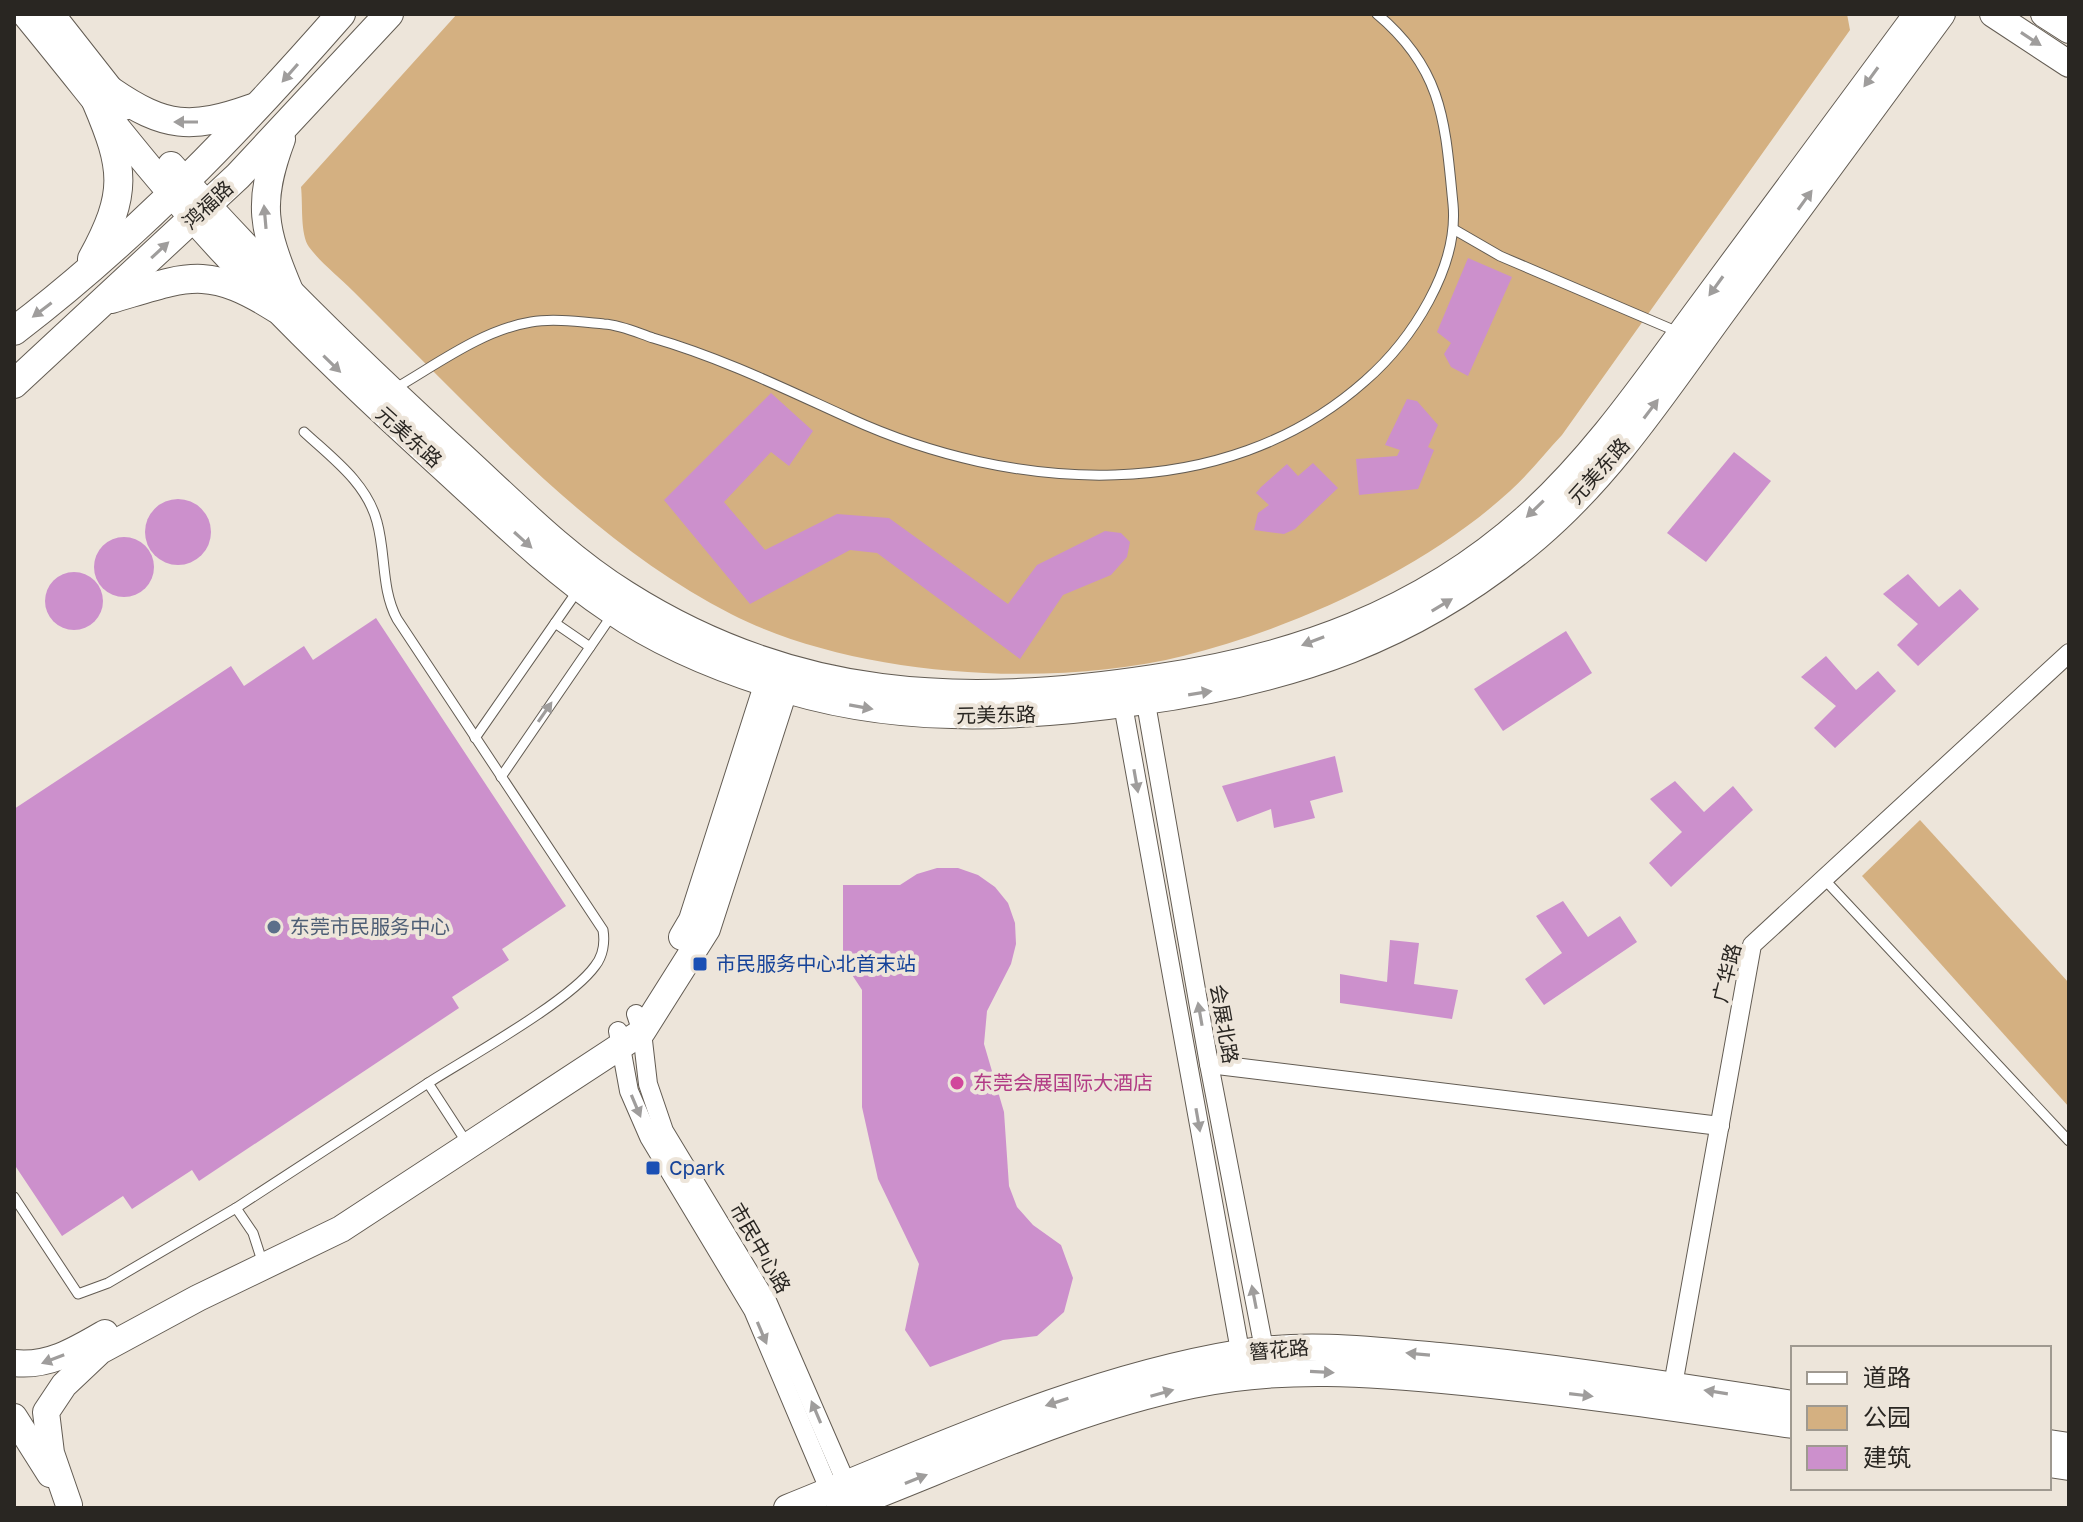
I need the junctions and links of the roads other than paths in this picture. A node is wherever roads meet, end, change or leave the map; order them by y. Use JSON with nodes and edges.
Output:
{"nodes":[{"id":1,"x":25,"y":14,"type":"edge"},
{"id":2,"x":51,"y":14,"type":"edge"},
{"id":3,"x":341,"y":14,"type":"edge"},
{"id":4,"x":389,"y":14,"type":"edge"},
{"id":5,"x":1377,"y":14,"type":"edge"},
{"id":6,"x":1917,"y":14,"type":"edge"},
{"id":7,"x":1942,"y":14,"type":"edge"},
{"id":8,"x":1993,"y":14,"type":"edge"},
{"id":9,"x":2044,"y":14,"type":"edge"},
{"id":10,"x":2069,"y":30,"type":"edge"},
{"id":11,"x":2069,"y":64,"type":"edge"},
{"id":12,"x":104,"y":96,"type":"junction"},
{"id":13,"x":261,"y":105,"type":"junction"},
{"id":14,"x":285,"y":127,"type":"junction"},
{"id":15,"x":178,"y":186,"type":"junction"},
{"id":16,"x":200,"y":212,"type":"junction"},
{"id":17,"x":1455,"y":230,"type":"junction"},
{"id":18,"x":74,"y":285,"type":"junction"},
{"id":19,"x":283,"y":300,"type":"junction"},
{"id":20,"x":103,"y":302,"type":"junction"},
{"id":21,"x":14,"y":331,"type":"edge"},
{"id":22,"x":1681,"y":334,"type":"junction"},
{"id":23,"x":14,"y":384,"type":"edge"},
{"id":24,"x":391,"y":391,"type":"junction"},
{"id":25,"x":304,"y":432,"type":"dead end"},
{"id":26,"x":580,"y":587,"type":"junction"},
{"id":27,"x":614,"y":613,"type":"junction"},
{"id":28,"x":555,"y":623,"type":"junction"},
{"id":29,"x":590,"y":647,"type":"junction"},
{"id":30,"x":2068,"y":655,"type":"edge"},
{"id":31,"x":779,"y":677,"type":"junction"},
{"id":32,"x":1132,"y":692,"type":"junction"},
{"id":33,"x":475,"y":738,"type":"junction"},
{"id":34,"x":501,"y":777,"type":"junction"},
{"id":35,"x":1824,"y":879,"type":"junction"},
{"id":36,"x":630,"y":1031,"type":"junction"},
{"id":37,"x":1209,"y":1064,"type":"junction"},
{"id":38,"x":428,"y":1083,"type":"junction"},
{"id":39,"x":1720,"y":1126,"type":"junction"},
{"id":40,"x":465,"y":1140,"type":"junction"},
{"id":41,"x":2069,"y":1141,"type":"edge"},
{"id":42,"x":14,"y":1197,"type":"edge"},
{"id":43,"x":236,"y":1208,"type":"junction"},
{"id":44,"x":262,"y":1260,"type":"junction"},
{"id":45,"x":14,"y":1363,"type":"edge"},
{"id":46,"x":1254,"y":1363,"type":"junction"},
{"id":47,"x":1673,"y":1385,"type":"junction"},
{"id":48,"x":1791,"y":1404,"type":"edge"},
{"id":49,"x":14,"y":1417,"type":"edge"},
{"id":50,"x":1791,"y":1425,"type":"edge"},
{"id":51,"x":843,"y":1499,"type":"edge"},
{"id":52,"x":70,"y":1506,"type":"edge"},
{"id":53,"x":787,"y":1508,"type":"edge"}],
"edges":[{"from":1,"to":12,"type":"street","name":"元美东路"},
{"from":2,"to":12,"type":"street","name":"元美东路"},
{"from":3,"to":13,"type":"main road","name":"鸿福路","one_way":true},
{"from":4,"to":14,"type":"main road","name":"鸿福路"},
{"from":5,"to":17,"type":"lane"},
{"from":6,"to":22,"type":"street","name":"元美东路","one_way":true},
{"from":32,"to":7,"type":"street","name":"元美东路","one_way":true},
{"from":8,"to":11,"type":"street","one_way":true},
{"from":9,"to":10,"type":"street"},
{"from":13,"to":12,"type":"main road","one_way":true},
{"from":12,"to":15,"type":"street","name":"元美东路"},
{"from":12,"to":18,"type":"main road"},
{"from":13,"to":15,"type":"main road","name":"鸿福路"},
{"from":14,"to":16,"type":"main road","name":"鸿福路"},
{"from":19,"to":14,"type":"main road","one_way":true},
{"from":15,"to":16,"type":"street","name":"元美东路"},
{"from":15,"to":18,"type":"main road","name":"鸿福路"},
{"from":16,"to":19,"type":"street","name":"元美东路"},
{"from":20,"to":16,"type":"main road","name":"鸿福路","one_way":true},
{"from":17,"to":22,"type":"lane"},
{"from":17,"to":24,"type":"lane"},
{"from":18,"to":21,"type":"main road","name":"鸿福路","one_way":true},
{"from":19,"to":20,"type":"main road"},
{"from":19,"to":24,"type":"street","name":"元美东路"},
{"from":19,"to":26,"type":"street","name":"元美东路","one_way":true},
{"from":20,"to":23,"type":"main road","name":"鸿福路"},
{"from":22,"to":32,"type":"street","name":"元美东路","one_way":true},
{"from":24,"to":31,"type":"street","name":"元美东路"},
{"from":25,"to":33,"type":"lane"},
{"from":26,"to":27,"type":"street","name":"元美东路"},
{"from":26,"to":28,"type":"lane"},
{"from":27,"to":29,"type":"lane"},
{"from":27,"to":31,"type":"street","name":"元美东路"},
{"from":28,"to":29,"type":"lane"},
{"from":28,"to":33,"type":"lane"},
{"from":34,"to":29,"type":"lane","one_way":true},
{"from":30,"to":35,"type":"street","name":"广华路"},
{"from":31,"to":32,"type":"street","name":"元美东路"},
{"from":31,"to":36,"type":"street"},
{"from":37,"to":32,"type":"street","name":"会展北路","one_way":true},
{"from":32,"to":46,"type":"street","one_way":true},
{"from":33,"to":34,"type":"lane"},
{"from":34,"to":38,"type":"lane"},
{"from":35,"to":39,"type":"street","name":"广华路"},
{"from":35,"to":41,"type":"lane"},
{"from":36,"to":40,"type":"street"},
{"from":36,"to":51,"type":"street","name":"市民中心路"},
{"from":37,"to":39,"type":"street"},
{"from":46,"to":37,"type":"street","name":"会展北路","one_way":true},
{"from":38,"to":40,"type":"lane"},
{"from":38,"to":43,"type":"lane"},
{"from":39,"to":47,"type":"street","name":"广华路"},
{"from":40,"to":44,"type":"street"},
{"from":42,"to":43,"type":"lane"},
{"from":43,"to":44,"type":"lane"},
{"from":44,"to":45,"type":"street","one_way":true},
{"from":44,"to":52,"type":"street"},
{"from":47,"to":46,"type":"street","name":"簪花路","one_way":true},
{"from":46,"to":50,"type":"street","name":"簪花路","one_way":true},
{"from":46,"to":51,"type":"street","name":"簪花路"},
{"from":48,"to":47,"type":"street","name":"簪花路","one_way":true},
{"from":49,"to":52,"type":"street"},
{"from":51,"to":53,"type":"street","name":"簪花路"}]}
